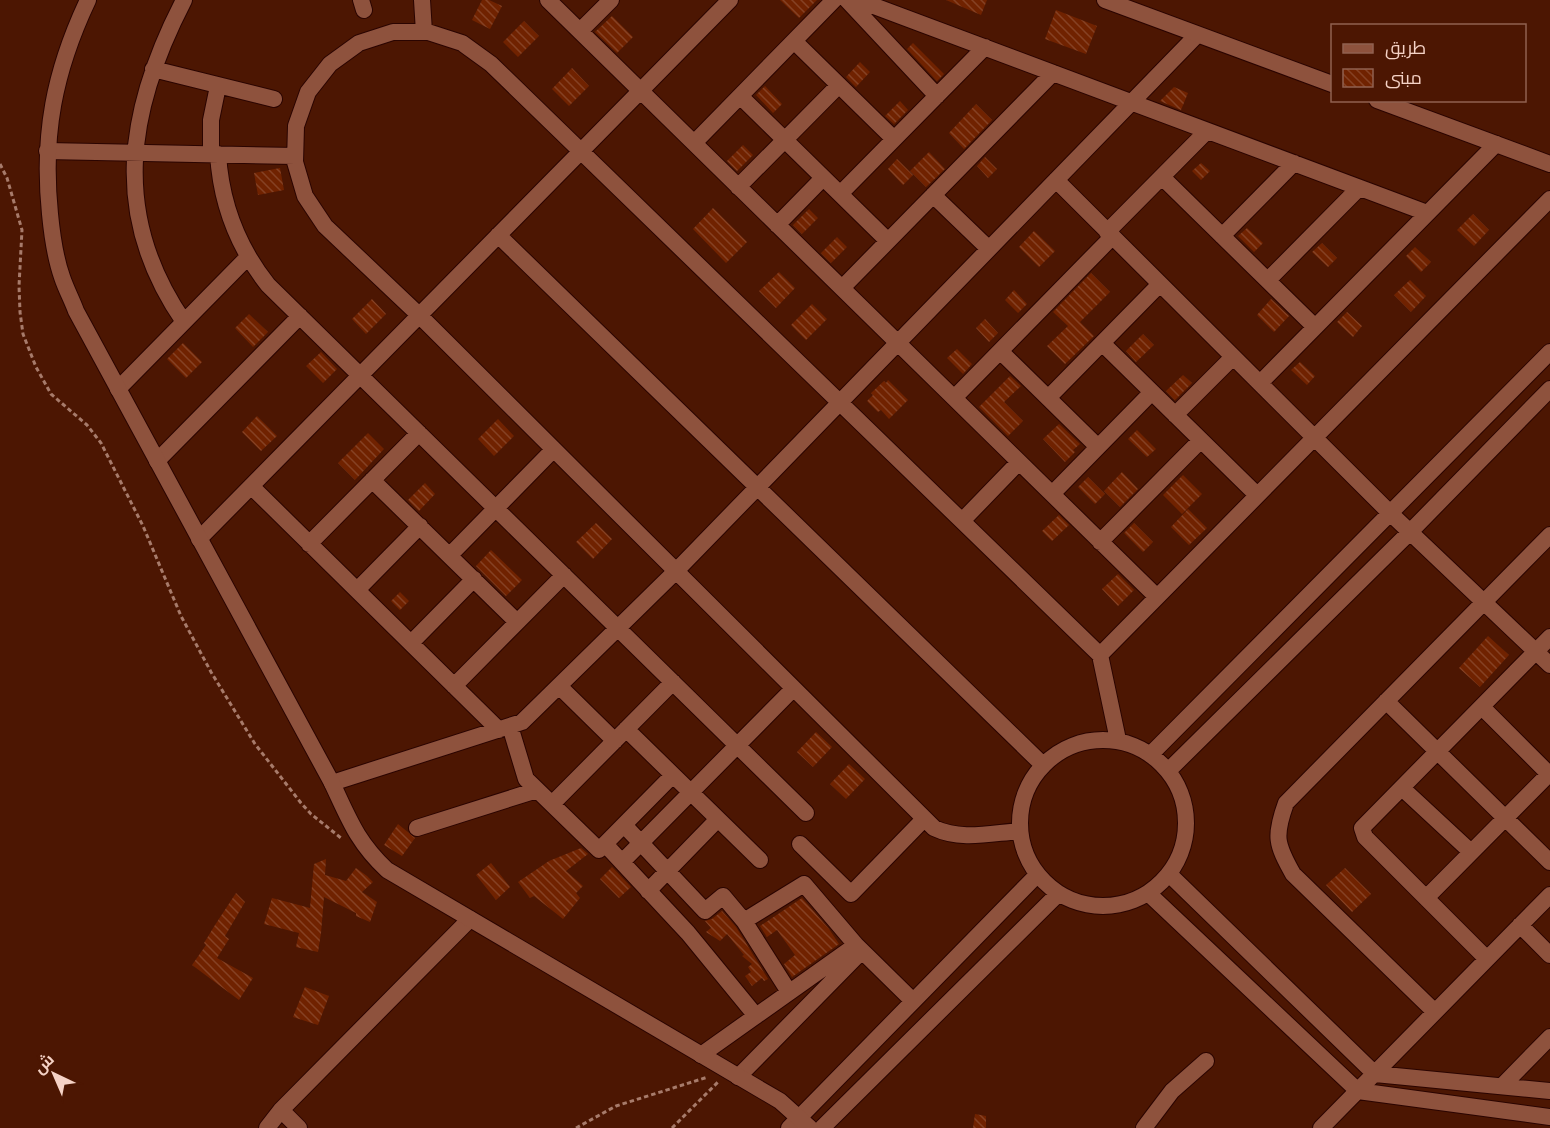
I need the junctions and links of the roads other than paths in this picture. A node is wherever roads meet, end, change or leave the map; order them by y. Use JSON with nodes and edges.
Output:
{"nodes":[{"id":1,"x":88,"y":0,"type":"edge"},
{"id":2,"x":184,"y":0,"type":"edge"},
{"id":3,"x":422,"y":0,"type":"edge"},
{"id":4,"x":548,"y":0,"type":"edge"},
{"id":5,"x":611,"y":0,"type":"edge"},
{"id":6,"x":730,"y":0,"type":"edge"},
{"id":7,"x":834,"y":0,"type":"edge"},
{"id":8,"x":847,"y":0,"type":"edge"},
{"id":9,"x":858,"y":0,"type":"edge"},
{"id":10,"x":1105,"y":0,"type":"edge"},
{"id":11,"x":424,"y":32,"type":"junction"},
{"id":12,"x":580,"y":32,"type":"junction"},
{"id":13,"x":1197,"y":35,"type":"junction"},
{"id":14,"x":794,"y":41,"type":"junction"},
{"id":15,"x":985,"y":47,"type":"junction"},
{"id":16,"x":153,"y":69,"type":"junction"},
{"id":17,"x":1053,"y":73,"type":"junction"},
{"id":18,"x":1331,"y":84,"type":"edge"},
{"id":19,"x":839,"y":85,"type":"junction"},
{"id":20,"x":218,"y":86,"type":"junction"},
{"id":21,"x":640,"y":91,"type":"junction"},
{"id":22,"x":740,"y":96,"type":"junction"},
{"id":23,"x":937,"y":96,"type":"junction"},
{"id":24,"x":274,"y":99,"type":"dead end"},
{"id":25,"x":1131,"y":102,"type":"junction"},
{"id":26,"x":1382,"y":102,"type":"edge"},
{"id":27,"x":1207,"y":131,"type":"junction"},
{"id":28,"x":894,"y":139,"type":"junction"},
{"id":29,"x":784,"y":140,"type":"junction"},
{"id":30,"x":694,"y":143,"type":"junction"},
{"id":31,"x":1496,"y":144,"type":"junction"},
{"id":32,"x":582,"y":150,"type":"junction"},
{"id":33,"x":47,"y":151,"type":"junction"},
{"id":34,"x":134,"y":153,"type":"junction"},
{"id":35,"x":215,"y":154,"type":"junction"},
{"id":36,"x":295,"y":156,"type":"junction"},
{"id":37,"x":1294,"y":163,"type":"junction"},
{"id":38,"x":1550,"y":164,"type":"edge"},
{"id":39,"x":1162,"y":177,"type":"junction"},
{"id":40,"x":823,"y":178,"type":"junction"},
{"id":41,"x":1056,"y":180,"type":"junction"},
{"id":42,"x":738,"y":187,"type":"junction"},
{"id":43,"x":1359,"y":188,"type":"junction"},
{"id":44,"x":840,"y":194,"type":"junction"},
{"id":45,"x":933,"y":195,"type":"junction"},
{"id":46,"x":1550,"y":199,"type":"edge"},
{"id":47,"x":1427,"y":213,"type":"junction"},
{"id":48,"x":777,"y":225,"type":"junction"},
{"id":49,"x":1110,"y":234,"type":"junction"},
{"id":50,"x":498,"y":235,"type":"junction"},
{"id":51,"x":1222,"y":236,"type":"junction"},
{"id":52,"x":888,"y":241,"type":"junction"},
{"id":53,"x":989,"y":249,"type":"junction"},
{"id":54,"x":248,"y":257,"type":"junction"},
{"id":55,"x":1268,"y":280,"type":"junction"},
{"id":56,"x":1160,"y":284,"type":"junction"},
{"id":57,"x":842,"y":288,"type":"junction"},
{"id":58,"x":419,"y":315,"type":"junction"},
{"id":59,"x":300,"y":316,"type":"junction"},
{"id":60,"x":184,"y":322,"type":"junction"},
{"id":61,"x":1315,"y":327,"type":"junction"},
{"id":62,"x":897,"y":343,"type":"junction"},
{"id":63,"x":1102,"y":343,"type":"junction"},
{"id":64,"x":1000,"y":351,"type":"junction"},
{"id":65,"x":1550,"y":352,"type":"edge"},
{"id":66,"x":1233,"y":357,"type":"junction"},
{"id":67,"x":360,"y":375,"type":"junction"},
{"id":68,"x":1260,"y":383,"type":"junction"},
{"id":69,"x":118,"y":389,"type":"junction"},
{"id":70,"x":1550,"y":389,"type":"edge"},
{"id":71,"x":1152,"y":392,"type":"junction"},
{"id":72,"x":954,"y":398,"type":"junction"},
{"id":73,"x":1048,"y":398,"type":"junction"},
{"id":74,"x":839,"y":402,"type":"junction"},
{"id":75,"x":1176,"y":415,"type":"junction"},
{"id":76,"x":419,"y":433,"type":"junction"},
{"id":77,"x":1314,"y":438,"type":"junction"},
{"id":78,"x":1201,"y":440,"type":"junction"},
{"id":79,"x":1098,"y":447,"type":"junction"},
{"id":80,"x":553,"y":450,"type":"junction"},
{"id":81,"x":157,"y":461,"type":"junction"},
{"id":82,"x":1019,"y":462,"type":"junction"},
{"id":83,"x":372,"y":480,"type":"junction"},
{"id":84,"x":251,"y":486,"type":"junction"},
{"id":85,"x":757,"y":487,"type":"junction"},
{"id":86,"x":1052,"y":494,"type":"junction"},
{"id":87,"x":1257,"y":495,"type":"junction"},
{"id":88,"x":496,"y":508,"type":"junction"},
{"id":89,"x":1390,"y":513,"type":"junction"},
{"id":90,"x":962,"y":521,"type":"junction"},
{"id":91,"x":420,"y":526,"type":"junction"},
{"id":92,"x":1411,"y":531,"type":"junction"},
{"id":93,"x":1550,"y":535,"type":"edge"},
{"id":94,"x":199,"y":539,"type":"junction"},
{"id":95,"x":1100,"y":542,"type":"junction"},
{"id":96,"x":309,"y":544,"type":"junction"},
{"id":97,"x":450,"y":555,"type":"junction"},
{"id":98,"x":675,"y":572,"type":"junction"},
{"id":99,"x":564,"y":575,"type":"junction"},
{"id":100,"x":474,"y":579,"type":"junction"},
{"id":101,"x":357,"y":590,"type":"junction"},
{"id":102,"x":1157,"y":597,"type":"junction"},
{"id":103,"x":1485,"y":601,"type":"junction"},
{"id":104,"x":517,"y":622,"type":"junction"},
{"id":105,"x":617,"y":628,"type":"junction"},
{"id":106,"x":1550,"y":637,"type":"edge"},
{"id":107,"x":411,"y":643,"type":"junction"},
{"id":108,"x":1536,"y":651,"type":"junction"},
{"id":109,"x":1100,"y":655,"type":"junction"},
{"id":110,"x":1550,"y":665,"type":"edge"},
{"id":111,"x":673,"y":682,"type":"junction"},
{"id":112,"x":454,"y":686,"type":"junction"},
{"id":113,"x":559,"y":686,"type":"junction"},
{"id":114,"x":793,"y":689,"type":"junction"},
{"id":115,"x":1386,"y":701,"type":"junction"},
{"id":116,"x":1482,"y":707,"type":"junction"},
{"id":117,"x":504,"y":728,"type":"junction"},
{"id":118,"x":621,"y":735,"type":"junction"},
{"id":119,"x":1118,"y":740,"type":"junction"},
{"id":120,"x":737,"y":745,"type":"junction"},
{"id":121,"x":1437,"y":752,"type":"junction"},
{"id":122,"x":1151,"y":754,"type":"junction"},
{"id":123,"x":1043,"y":765,"type":"junction"},
{"id":124,"x":1169,"y":771,"type":"junction"},
{"id":125,"x":1550,"y":774,"type":"edge"},
{"id":126,"x":673,"y":775,"type":"junction"},
{"id":127,"x":332,"y":783,"type":"junction"},
{"id":128,"x":1402,"y":788,"type":"junction"},
{"id":129,"x":537,"y":790,"type":"junction"},
{"id":130,"x":691,"y":792,"type":"junction"},
{"id":131,"x":552,"y":804,"type":"junction"},
{"id":132,"x":806,"y":813,"type":"dead end"},
{"id":133,"x":1505,"y":818,"type":"junction"},
{"id":134,"x":718,"y":819,"type":"junction"},
{"id":135,"x":924,"y":819,"type":"junction"},
{"id":136,"x":624,"y":825,"type":"junction"},
{"id":137,"x":417,"y":828,"type":"dead end"},
{"id":138,"x":1020,"y":831,"type":"junction"},
{"id":139,"x":641,"y":843,"type":"junction"},
{"id":140,"x":605,"y":844,"type":"junction"},
{"id":141,"x":800,"y":844,"type":"dead end"},
{"id":142,"x":1471,"y":852,"type":"junction"},
{"id":143,"x":760,"y":860,"type":"dead end"},
{"id":144,"x":622,"y":862,"type":"junction"},
{"id":145,"x":1550,"y":862,"type":"edge"},
{"id":146,"x":668,"y":871,"type":"junction"},
{"id":147,"x":1037,"y":874,"type":"junction"},
{"id":148,"x":1169,"y":874,"type":"junction"},
{"id":149,"x":648,"y":891,"type":"junction"},
{"id":150,"x":1148,"y":893,"type":"junction"},
{"id":151,"x":1058,"y":894,"type":"junction"},
{"id":152,"x":1550,"y":895,"type":"edge"},
{"id":153,"x":1426,"y":898,"type":"junction"},
{"id":154,"x":470,"y":919,"type":"junction"},
{"id":155,"x":744,"y":921,"type":"junction"},
{"id":156,"x":1520,"y":926,"type":"junction"},
{"id":157,"x":859,"y":948,"type":"junction"},
{"id":158,"x":1550,"y":955,"type":"edge"},
{"id":159,"x":1488,"y":959,"type":"junction"},
{"id":160,"x":789,"y":992,"type":"junction"},
{"id":161,"x":913,"y":1001,"type":"junction"},
{"id":162,"x":1435,"y":1012,"type":"junction"},
{"id":163,"x":756,"y":1016,"type":"junction"},
{"id":164,"x":1550,"y":1037,"type":"edge"},
{"id":165,"x":700,"y":1054,"type":"junction"},
{"id":166,"x":1206,"y":1061,"type":"dead end"},
{"id":167,"x":733,"y":1074,"type":"junction"},
{"id":168,"x":1375,"y":1074,"type":"junction"},
{"id":169,"x":1502,"y":1086,"type":"junction"},
{"id":170,"x":1358,"y":1091,"type":"junction"},
{"id":171,"x":1550,"y":1091,"type":"edge"},
{"id":172,"x":281,"y":1110,"type":"junction"},
{"id":173,"x":1550,"y":1117,"type":"edge"},
{"id":174,"x":799,"y":1124,"type":"edge"},
{"id":175,"x":267,"y":1128,"type":"edge"},
{"id":176,"x":299,"y":1128,"type":"edge"},
{"id":177,"x":822,"y":1128,"type":"edge"},
{"id":178,"x":1144,"y":1128,"type":"edge"},
{"id":179,"x":1321,"y":1128,"type":"edge"}],
"edges":[{"from":1,"to":33,"type":"street"},
{"from":2,"to":16,"type":"street"},
{"from":3,"to":11,"type":"street"},
{"from":4,"to":12,"type":"street"},
{"from":5,"to":12,"type":"street"},
{"from":6,"to":21,"type":"street"},
{"from":7,"to":14,"type":"street"},
{"from":8,"to":23,"type":"street"},
{"from":9,"to":15,"type":"street"},
{"from":10,"to":13,"type":"street"},
{"from":11,"to":32,"type":"street"},
{"from":11,"to":36,"type":"street"},
{"from":12,"to":21,"type":"street"},
{"from":13,"to":18,"type":"street"},
{"from":13,"to":25,"type":"street"},
{"from":14,"to":19,"type":"street"},
{"from":14,"to":22,"type":"street"},
{"from":15,"to":17,"type":"street"},
{"from":15,"to":23,"type":"street"},
{"from":16,"to":20,"type":"street"},
{"from":16,"to":34,"type":"street"},
{"from":17,"to":25,"type":"street"},
{"from":17,"to":45,"type":"street"},
{"from":19,"to":28,"type":"street"},
{"from":19,"to":29,"type":"street"},
{"from":20,"to":24,"type":"street"},
{"from":20,"to":35,"type":"street"},
{"from":21,"to":30,"type":"street"},
{"from":21,"to":32,"type":"street"},
{"from":22,"to":29,"type":"street"},
{"from":22,"to":30,"type":"street"},
{"from":23,"to":28,"type":"street"},
{"from":25,"to":27,"type":"street"},
{"from":25,"to":41,"type":"street"},
{"from":26,"to":31,"type":"street"},
{"from":27,"to":37,"type":"street"},
{"from":27,"to":39,"type":"street"},
{"from":28,"to":44,"type":"street"},
{"from":29,"to":40,"type":"street"},
{"from":29,"to":42,"type":"street"},
{"from":30,"to":42,"type":"street"},
{"from":31,"to":38,"type":"street"},
{"from":31,"to":47,"type":"street"},
{"from":32,"to":50,"type":"street"},
{"from":32,"to":74,"type":"street"},
{"from":33,"to":34,"type":"street"},
{"from":33,"to":69,"type":"street"},
{"from":34,"to":35,"type":"street"},
{"from":34,"to":60,"type":"street"},
{"from":35,"to":36,"type":"street"},
{"from":35,"to":54,"type":"street"},
{"from":36,"to":58,"type":"street"},
{"from":37,"to":43,"type":"street"},
{"from":37,"to":51,"type":"street"},
{"from":39,"to":49,"type":"street"},
{"from":39,"to":51,"type":"street"},
{"from":40,"to":44,"type":"street"},
{"from":40,"to":48,"type":"street"},
{"from":41,"to":49,"type":"street"},
{"from":41,"to":53,"type":"street"},
{"from":42,"to":48,"type":"street"},
{"from":43,"to":47,"type":"street"},
{"from":43,"to":55,"type":"street"},
{"from":44,"to":52,"type":"street"},
{"from":45,"to":52,"type":"street"},
{"from":45,"to":53,"type":"street"},
{"from":46,"to":77,"type":"street"},
{"from":47,"to":61,"type":"street"},
{"from":48,"to":57,"type":"street"},
{"from":49,"to":56,"type":"street"},
{"from":49,"to":64,"type":"street"},
{"from":50,"to":58,"type":"street"},
{"from":50,"to":85,"type":"street"},
{"from":51,"to":55,"type":"street"},
{"from":52,"to":57,"type":"street"},
{"from":53,"to":62,"type":"street"},
{"from":54,"to":59,"type":"street"},
{"from":54,"to":60,"type":"street"},
{"from":55,"to":61,"type":"street"},
{"from":56,"to":63,"type":"street"},
{"from":56,"to":66,"type":"street"},
{"from":57,"to":62,"type":"street"},
{"from":58,"to":67,"type":"street"},
{"from":58,"to":80,"type":"street"},
{"from":59,"to":67,"type":"street"},
{"from":59,"to":81,"type":"street"},
{"from":60,"to":69,"type":"street"},
{"from":61,"to":68,"type":"street"},
{"from":62,"to":72,"type":"street"},
{"from":62,"to":74,"type":"street"},
{"from":63,"to":71,"type":"street"},
{"from":63,"to":73,"type":"street"},
{"from":64,"to":72,"type":"street"},
{"from":64,"to":73,"type":"street"},
{"from":65,"to":89,"type":"street"},
{"from":66,"to":68,"type":"street"},
{"from":66,"to":75,"type":"street"},
{"from":67,"to":76,"type":"street"},
{"from":67,"to":84,"type":"street"},
{"from":68,"to":77,"type":"street"},
{"from":69,"to":81,"type":"street"},
{"from":70,"to":92,"type":"street"},
{"from":71,"to":75,"type":"street"},
{"from":71,"to":79,"type":"street"},
{"from":72,"to":82,"type":"street"},
{"from":73,"to":79,"type":"street"},
{"from":74,"to":85,"type":"street"},
{"from":74,"to":90,"type":"street"},
{"from":75,"to":78,"type":"street"},
{"from":76,"to":83,"type":"street"},
{"from":76,"to":88,"type":"street"},
{"from":77,"to":87,"type":"street"},
{"from":77,"to":89,"type":"street"},
{"from":78,"to":87,"type":"street"},
{"from":78,"to":95,"type":"street"},
{"from":79,"to":86,"type":"street"},
{"from":80,"to":88,"type":"street"},
{"from":80,"to":98,"type":"street"},
{"from":81,"to":94,"type":"street"},
{"from":82,"to":86,"type":"street"},
{"from":82,"to":90,"type":"street"},
{"from":83,"to":91,"type":"street"},
{"from":83,"to":96,"type":"street"},
{"from":84,"to":94,"type":"street"},
{"from":84,"to":96,"type":"street"},
{"from":85,"to":98,"type":"street"},
{"from":85,"to":123,"type":"street"},
{"from":86,"to":95,"type":"street"},
{"from":87,"to":102,"type":"street"},
{"from":88,"to":97,"type":"street"},
{"from":88,"to":99,"type":"street"},
{"from":89,"to":92,"type":"street"},
{"from":89,"to":122,"type":"street"},
{"from":90,"to":109,"type":"street"},
{"from":91,"to":97,"type":"street"},
{"from":91,"to":101,"type":"street"},
{"from":92,"to":103,"type":"street"},
{"from":92,"to":124,"type":"street"},
{"from":93,"to":103,"type":"street"},
{"from":94,"to":127,"type":"street"},
{"from":95,"to":102,"type":"street"},
{"from":96,"to":101,"type":"street"},
{"from":97,"to":100,"type":"street"},
{"from":98,"to":105,"type":"street"},
{"from":98,"to":114,"type":"street"},
{"from":99,"to":104,"type":"street"},
{"from":99,"to":105,"type":"street"},
{"from":100,"to":104,"type":"street"},
{"from":100,"to":107,"type":"street"},
{"from":101,"to":107,"type":"street"},
{"from":102,"to":109,"type":"street"},
{"from":103,"to":108,"type":"street"},
{"from":103,"to":115,"type":"street"},
{"from":104,"to":112,"type":"street"},
{"from":105,"to":111,"type":"street"},
{"from":105,"to":113,"type":"street"},
{"from":106,"to":108,"type":"street"},
{"from":107,"to":112,"type":"street"},
{"from":108,"to":110,"type":"street"},
{"from":108,"to":116,"type":"street"},
{"from":109,"to":119,"type":"street"},
{"from":111,"to":118,"type":"street"},
{"from":111,"to":120,"type":"street"},
{"from":112,"to":117,"type":"street"},
{"from":113,"to":117,"type":"street"},
{"from":113,"to":118,"type":"street"},
{"from":114,"to":120,"type":"street"},
{"from":114,"to":135,"type":"street"},
{"from":115,"to":121,"type":"street"},
{"from":115,"to":162,"type":"street"},
{"from":116,"to":121,"type":"street"},
{"from":116,"to":125,"type":"street"},
{"from":117,"to":127,"type":"street"},
{"from":117,"to":129,"type":"street"},
{"from":118,"to":126,"type":"street"},
{"from":118,"to":131,"type":"street"},
{"from":119,"to":122,"type":"street"},
{"from":119,"to":123,"type":"street"},
{"from":120,"to":130,"type":"street"},
{"from":120,"to":132,"type":"street"},
{"from":121,"to":128,"type":"street"},
{"from":121,"to":133,"type":"street"},
{"from":122,"to":124,"type":"street"},
{"from":123,"to":138,"type":"street"},
{"from":124,"to":148,"type":"street"},
{"from":125,"to":133,"type":"street"},
{"from":126,"to":130,"type":"street"},
{"from":126,"to":136,"type":"street"},
{"from":127,"to":154,"type":"street"},
{"from":128,"to":142,"type":"street"},
{"from":128,"to":153,"type":"street"},
{"from":129,"to":131,"type":"street"},
{"from":129,"to":137,"type":"street"},
{"from":130,"to":134,"type":"street"},
{"from":130,"to":139,"type":"street"},
{"from":131,"to":140,"type":"street"},
{"from":133,"to":142,"type":"street"},
{"from":133,"to":145,"type":"street"},
{"from":134,"to":143,"type":"street"},
{"from":134,"to":146,"type":"street"},
{"from":135,"to":138,"type":"street"},
{"from":135,"to":141,"type":"street"},
{"from":136,"to":139,"type":"street"},
{"from":136,"to":140,"type":"street"},
{"from":138,"to":147,"type":"street"},
{"from":139,"to":144,"type":"street"},
{"from":139,"to":146,"type":"street"},
{"from":140,"to":144,"type":"street"},
{"from":142,"to":153,"type":"street"},
{"from":144,"to":149,"type":"street"},
{"from":146,"to":149,"type":"street"},
{"from":146,"to":155,"type":"street"},
{"from":147,"to":151,"type":"street"},
{"from":147,"to":161,"type":"street"},
{"from":148,"to":150,"type":"street"},
{"from":148,"to":168,"type":"street"},
{"from":149,"to":163,"type":"street"},
{"from":150,"to":151,"type":"street"},
{"from":150,"to":170,"type":"street"},
{"from":151,"to":177,"type":"street"},
{"from":152,"to":156,"type":"street"},
{"from":153,"to":159,"type":"street"},
{"from":154,"to":165,"type":"street"},
{"from":154,"to":172,"type":"street"},
{"from":155,"to":157,"type":"street"},
{"from":155,"to":160,"type":"street"},
{"from":156,"to":158,"type":"street"},
{"from":156,"to":159,"type":"street"},
{"from":157,"to":160,"type":"street"},
{"from":157,"to":161,"type":"street"},
{"from":157,"to":167,"type":"street"},
{"from":159,"to":162,"type":"street"},
{"from":160,"to":163,"type":"street"},
{"from":161,"to":174,"type":"street"},
{"from":162,"to":168,"type":"street"},
{"from":163,"to":165,"type":"street"},
{"from":164,"to":169,"type":"street"},
{"from":165,"to":167,"type":"street"},
{"from":166,"to":178,"type":"street"},
{"from":167,"to":174,"type":"street"},
{"from":168,"to":169,"type":"street"},
{"from":168,"to":170,"type":"street"},
{"from":169,"to":171,"type":"street"},
{"from":170,"to":173,"type":"street"},
{"from":170,"to":179,"type":"street"},
{"from":172,"to":175,"type":"street"},
{"from":172,"to":176,"type":"street"}]}
